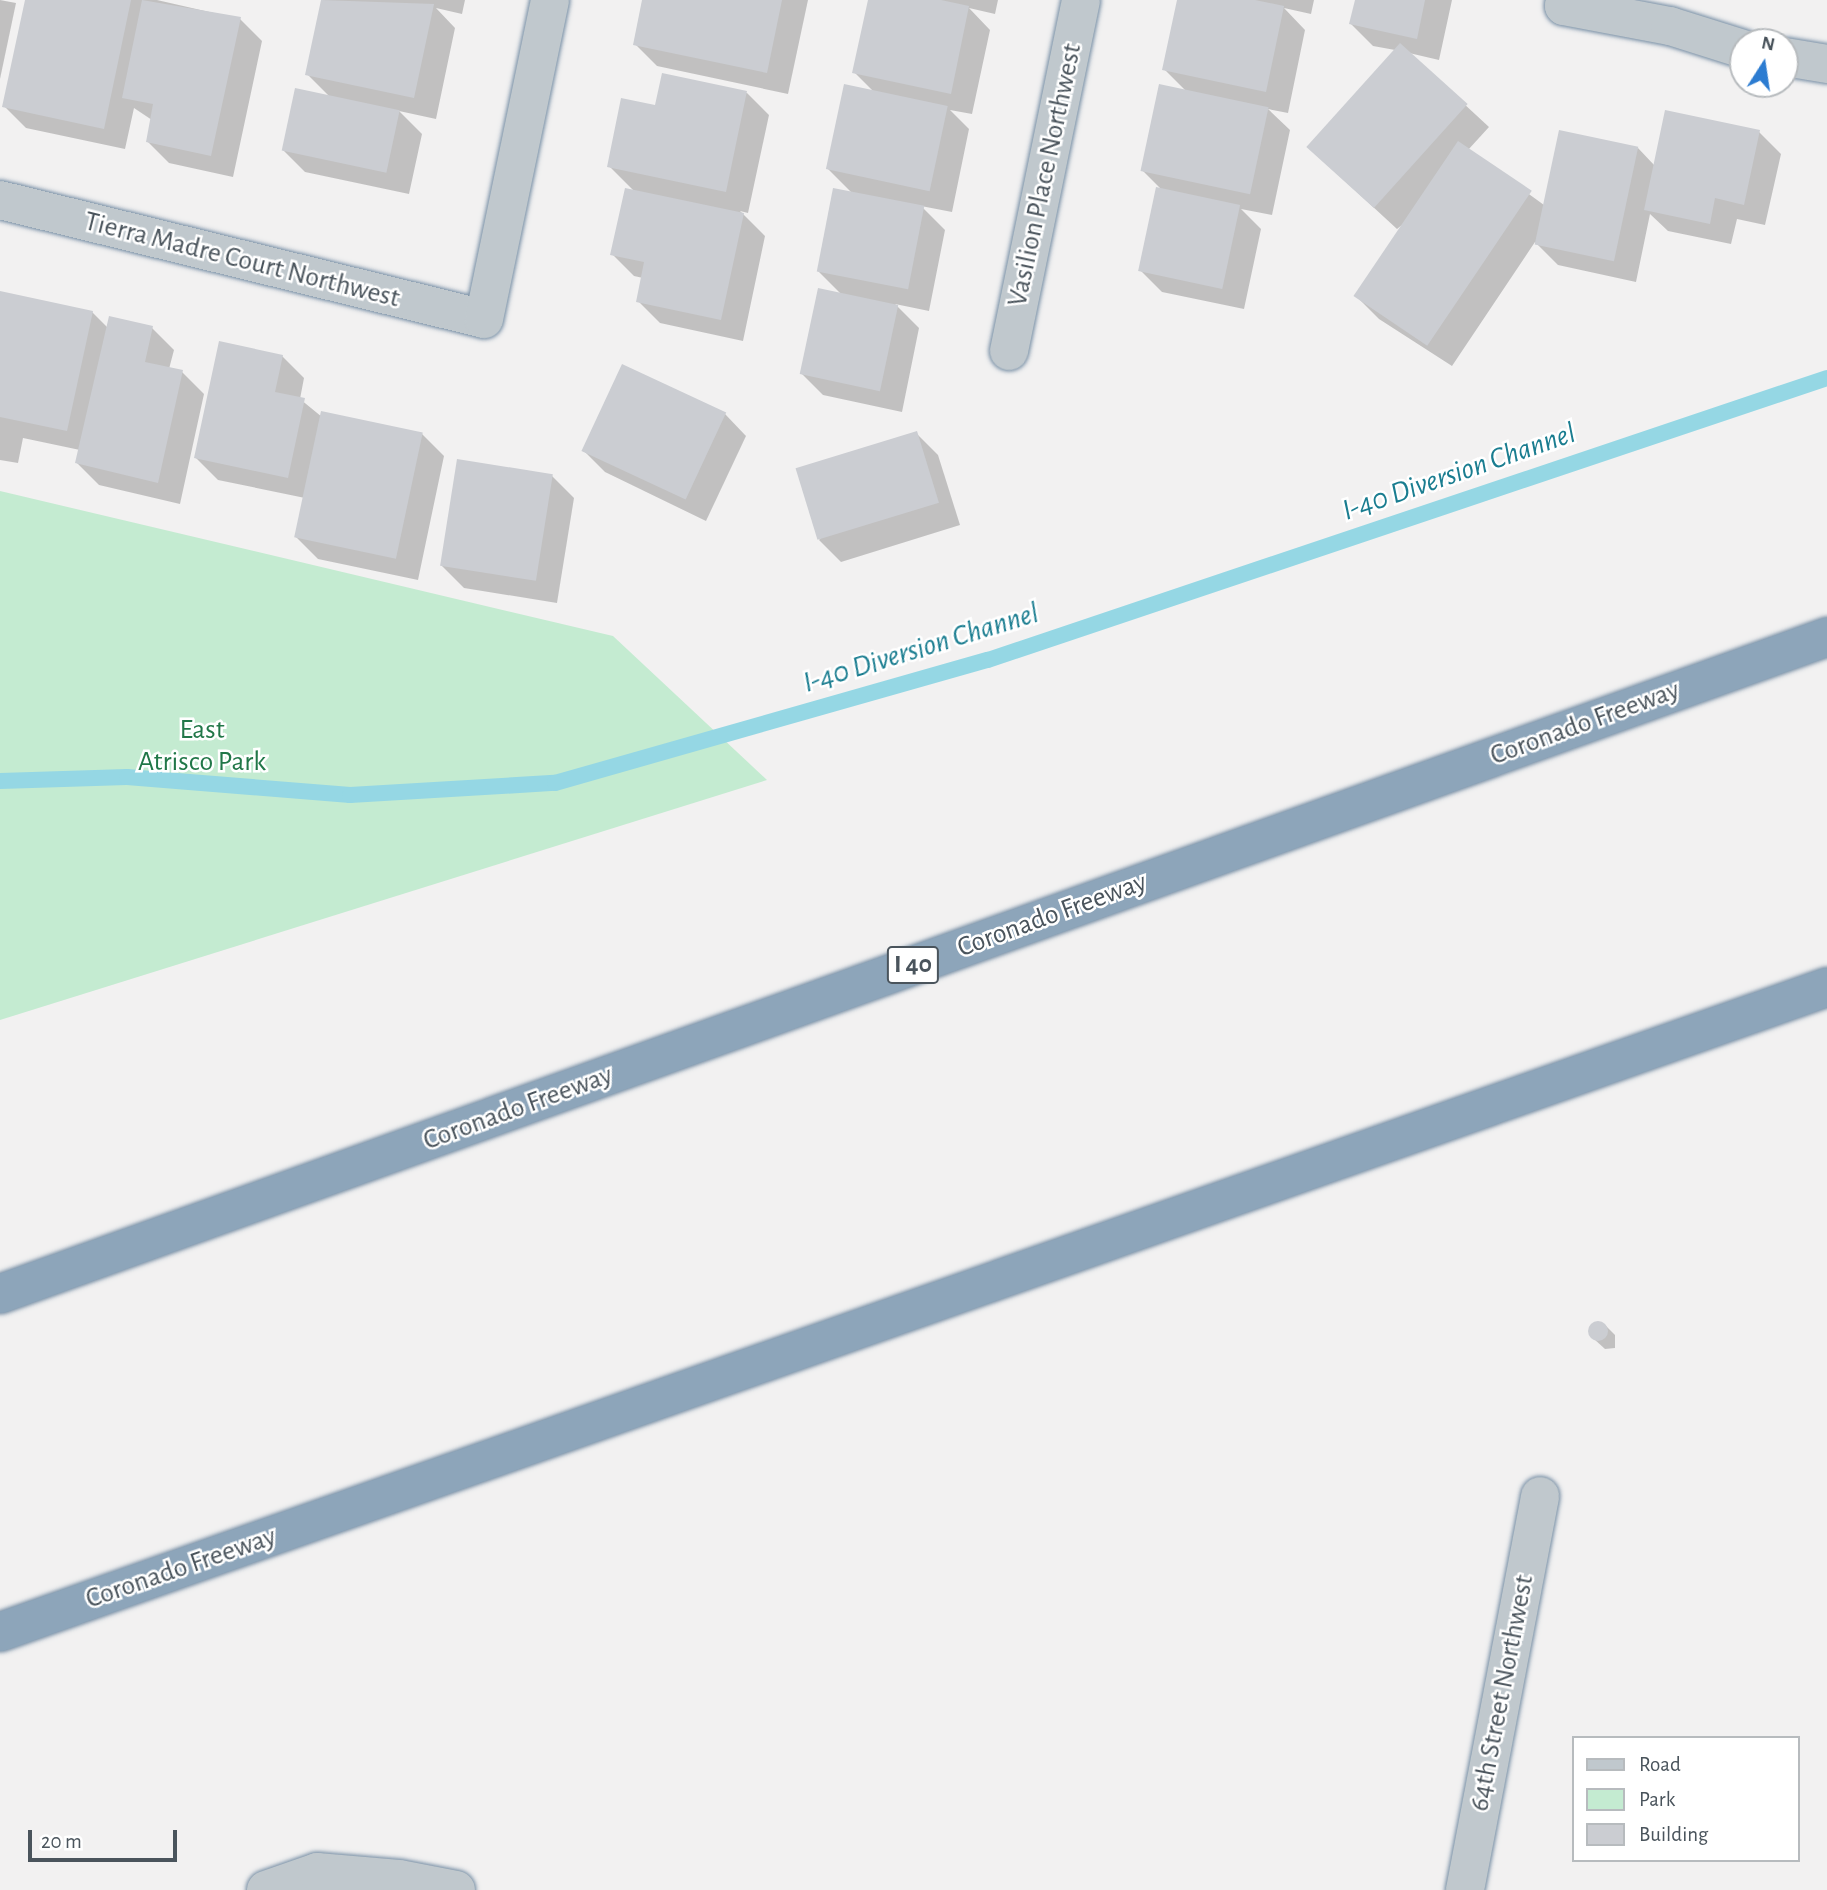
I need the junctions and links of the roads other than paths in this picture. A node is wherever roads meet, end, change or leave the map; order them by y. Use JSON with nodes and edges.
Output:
{"nodes":[{"id":1,"x":550,"y":0,"type":"edge"},
{"id":2,"x":1081,"y":0,"type":"edge"},
{"id":3,"x":1565,"y":0,"type":"edge"},
{"id":4,"x":1729,"y":45,"type":"edge"},
{"id":5,"x":1799,"y":59,"type":"edge"},
{"id":6,"x":1827,"y":64,"type":"edge"},
{"id":7,"x":0,"y":200,"type":"edge"},
{"id":8,"x":1009,"y":351,"type":"dead end"},
{"id":9,"x":1827,"y":637,"type":"edge"},
{"id":10,"x":1827,"y":987,"type":"edge"},
{"id":11,"x":0,"y":1294,"type":"edge"},
{"id":12,"x":1540,"y":1496,"type":"dead end"},
{"id":13,"x":0,"y":1632,"type":"edge"},
{"id":14,"x":266,"y":1890,"type":"edge"},
{"id":15,"x":456,"y":1890,"type":"edge"},
{"id":16,"x":1465,"y":1890,"type":"edge"}],
"edges":[{"from":1,"to":7,"type":"street","name":"Tierra Madre Court Northwest"},
{"from":2,"to":8,"type":"street","name":"Vasilion Place Northwest"},
{"from":3,"to":4,"type":"street"},
{"from":5,"to":6,"type":"street"},
{"from":9,"to":11,"type":"highway","name":"Coronado Freeway","number":"I 40"},
{"from":10,"to":13,"type":"highway","name":"Coronado Freeway"},
{"from":12,"to":16,"type":"street","name":"64th Street Northwest"},
{"from":14,"to":15,"type":"street"}]}
